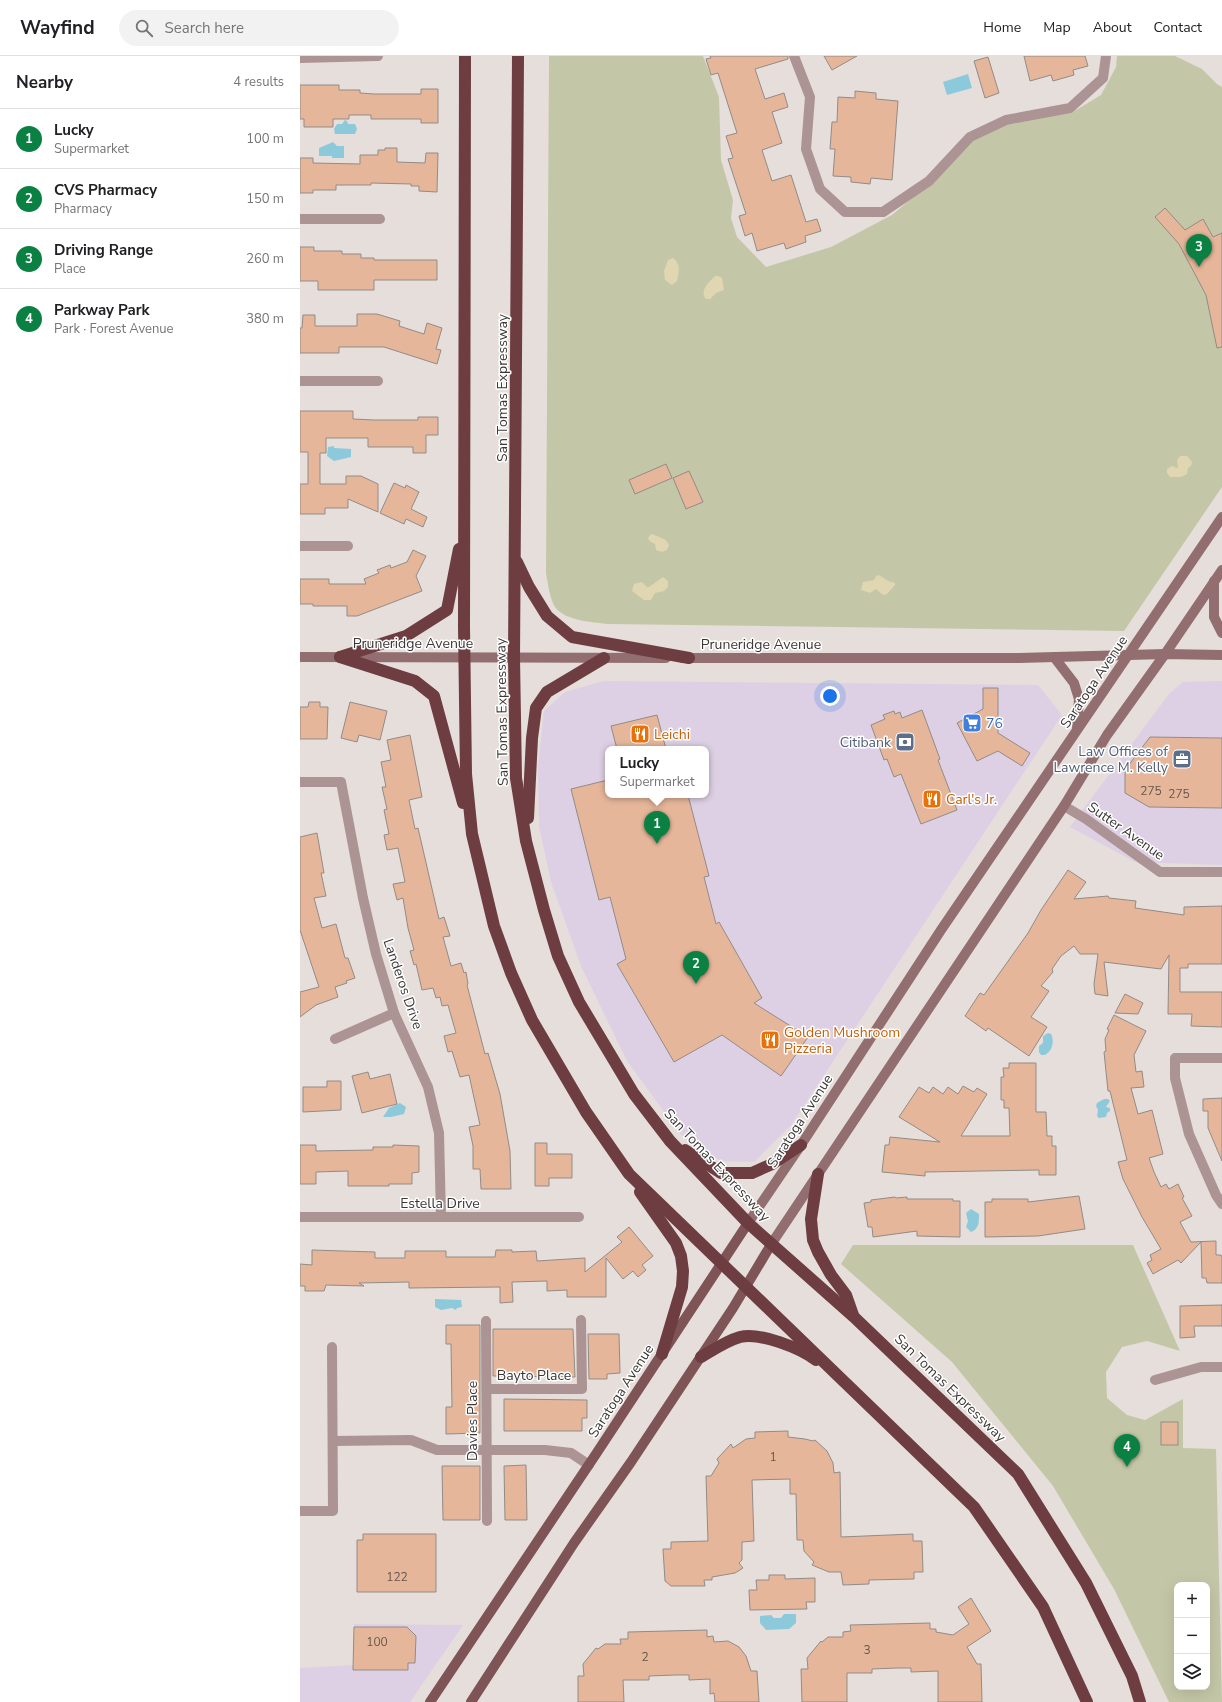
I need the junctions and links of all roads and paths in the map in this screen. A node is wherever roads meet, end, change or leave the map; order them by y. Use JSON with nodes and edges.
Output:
{"nodes":[{"id":1,"x":378,"y":56,"type":"edge"},
{"id":2,"x":465,"y":56,"type":"edge"},
{"id":3,"x":518,"y":56,"type":"edge"},
{"id":4,"x":794,"y":56,"type":"edge"},
{"id":5,"x":1106,"y":56,"type":"edge"},
{"id":6,"x":300,"y":58,"type":"edge"},
{"id":7,"x":300,"y":219,"type":"edge"},
{"id":8,"x":380,"y":219,"type":"dead end"},
{"id":9,"x":300,"y":381,"type":"edge"},
{"id":10,"x":378,"y":381,"type":"dead end"},
{"id":11,"x":1222,"y":517,"type":"edge"},
{"id":12,"x":465,"y":522,"type":"junction"},
{"id":13,"x":300,"y":546,"type":"edge"},
{"id":14,"x":348,"y":546,"type":"dead end"},
{"id":15,"x":516,"y":561,"type":"junction"},
{"id":16,"x":1222,"y":570,"type":"edge"},
{"id":17,"x":1214,"y":581,"type":"junction"},
{"id":18,"x":1222,"y":633,"type":"edge"},
{"id":19,"x":1165,"y":654,"type":"junction"},
{"id":20,"x":1129,"y":655,"type":"junction"},
{"id":21,"x":1222,"y":655,"type":"edge"},
{"id":22,"x":300,"y":657,"type":"edge"},
{"id":23,"x":340,"y":657,"type":"junction"},
{"id":24,"x":1054,"y":657,"type":"junction"},
{"id":25,"x":465,"y":658,"type":"junction"},
{"id":26,"x":514,"y":658,"type":"junction"},
{"id":27,"x":604,"y":658,"type":"junction"},
{"id":28,"x":689,"y":658,"type":"junction"},
{"id":29,"x":1077,"y":731,"type":"junction"},
{"id":30,"x":300,"y":782,"type":"edge"},
{"id":31,"x":1064,"y":806,"type":"junction"},
{"id":32,"x":472,"y":834,"type":"junction"},
{"id":33,"x":526,"y":841,"type":"junction"},
{"id":34,"x":1222,"y":872,"type":"edge"},
{"id":35,"x":394,"y":1013,"type":"junction"},
{"id":36,"x":335,"y":1038,"type":"dead end"},
{"id":37,"x":1222,"y":1058,"type":"edge"},
{"id":38,"x":670,"y":1141,"type":"junction"},
{"id":39,"x":802,"y":1144,"type":"junction"},
{"id":40,"x":629,"y":1174,"type":"junction"},
{"id":41,"x":818,"y":1174,"type":"junction"},
{"id":42,"x":1222,"y":1204,"type":"edge"},
{"id":43,"x":300,"y":1217,"type":"edge"},
{"id":44,"x":441,"y":1217,"type":"junction"},
{"id":45,"x":580,"y":1217,"type":"dead end"},
{"id":46,"x":748,"y":1223,"type":"junction"},
{"id":47,"x":772,"y":1243,"type":"junction"},
{"id":48,"x":721,"y":1263,"type":"junction"},
{"id":49,"x":745,"y":1286,"type":"junction"},
{"id":50,"x":854,"y":1316,"type":"junction"},
{"id":51,"x":581,"y":1320,"type":"dead end"},
{"id":52,"x":486,"y":1321,"type":"dead end"},
{"id":53,"x":332,"y":1347,"type":"dead end"},
{"id":54,"x":662,"y":1354,"type":"junction"},
{"id":55,"x":701,"y":1357,"type":"junction"},
{"id":56,"x":1222,"y":1367,"type":"edge"},
{"id":57,"x":843,"y":1380,"type":"junction"},
{"id":58,"x":1155,"y":1380,"type":"dead end"},
{"id":59,"x":487,"y":1389,"type":"junction"},
{"id":60,"x":333,"y":1441,"type":"junction"},
{"id":61,"x":486,"y":1451,"type":"junction"},
{"id":62,"x":589,"y":1465,"type":"junction"},
{"id":63,"x":300,"y":1511,"type":"edge"},
{"id":64,"x":487,"y":1521,"type":"dead end"},
{"id":65,"x":430,"y":1702,"type":"edge"},
{"id":66,"x":471,"y":1702,"type":"edge"},
{"id":67,"x":1087,"y":1702,"type":"edge"},
{"id":68,"x":1140,"y":1702,"type":"edge"}],
"edges":[{"from":1,"to":6,"type":"street"},
{"from":2,"to":12,"type":"highway"},
{"from":3,"to":15,"type":"highway","name":"San Tomas Expressway"},
{"from":4,"to":5,"type":"street"},
{"from":7,"to":8,"type":"street"},
{"from":9,"to":10,"type":"street"},
{"from":11,"to":20,"type":"main road","name":"Saratoga Avenue"},
{"from":12,"to":23,"type":"highway"},
{"from":12,"to":25,"type":"highway"},
{"from":13,"to":14,"type":"street"},
{"from":15,"to":26,"type":"highway","name":"San Tomas Expressway"},
{"from":15,"to":28,"type":"highway"},
{"from":16,"to":17,"type":"main road"},
{"from":17,"to":18,"type":"main road"},
{"from":17,"to":19,"type":"main road"},
{"from":19,"to":20,"type":"main road","name":"Pruneridge Avenue"},
{"from":19,"to":21,"type":"main road","name":"Pruneridge Avenue"},
{"from":19,"to":31,"type":"main road"},
{"from":20,"to":24,"type":"main road","name":"Pruneridge Avenue"},
{"from":20,"to":29,"type":"main road","name":"Saratoga Avenue"},
{"from":22,"to":23,"type":"main road","name":"Pruneridge Avenue"},
{"from":23,"to":25,"type":"main road","name":"Pruneridge Avenue"},
{"from":23,"to":32,"type":"highway"},
{"from":24,"to":28,"type":"main road","name":"Pruneridge Avenue"},
{"from":24,"to":29,"type":"main road"},
{"from":25,"to":26,"type":"main road","name":"Pruneridge Avenue"},
{"from":25,"to":32,"type":"highway"},
{"from":26,"to":27,"type":"main road","name":"Pruneridge Avenue"},
{"from":26,"to":33,"type":"highway","name":"San Tomas Expressway"},
{"from":27,"to":28,"type":"main road","name":"Pruneridge Avenue"},
{"from":27,"to":33,"type":"highway"},
{"from":29,"to":39,"type":"main road","name":"Saratoga Avenue"},
{"from":30,"to":35,"type":"street","name":"Landeros Drive"},
{"from":31,"to":34,"type":"street","name":"Sutter Avenue"},
{"from":31,"to":41,"type":"main road"},
{"from":32,"to":40,"type":"highway"},
{"from":33,"to":38,"type":"highway","name":"San Tomas Expressway"},
{"from":35,"to":36,"type":"street"},
{"from":35,"to":44,"type":"street","name":"Landeros Drive"},
{"from":37,"to":42,"type":"street"},
{"from":38,"to":39,"type":"highway"},
{"from":38,"to":46,"type":"highway","name":"San Tomas Expressway"},
{"from":39,"to":46,"type":"main road","name":"Saratoga Avenue"},
{"from":40,"to":48,"type":"highway"},
{"from":40,"to":54,"type":"highway"},
{"from":41,"to":47,"type":"main road"},
{"from":41,"to":50,"type":"highway"},
{"from":43,"to":44,"type":"street","name":"Estella Drive"},
{"from":44,"to":45,"type":"street","name":"Estella Drive"},
{"from":46,"to":47,"type":"highway","name":"San Tomas Expressway"},
{"from":46,"to":48,"type":"main road","name":"Saratoga Avenue"},
{"from":47,"to":49,"type":"main road"},
{"from":47,"to":50,"type":"highway","name":"San Tomas Expressway"},
{"from":48,"to":49,"type":"highway"},
{"from":48,"to":54,"type":"main road","name":"Saratoga Avenue"},
{"from":49,"to":55,"type":"main road"},
{"from":49,"to":57,"type":"highway"},
{"from":50,"to":68,"type":"highway","name":"San Tomas Expressway"},
{"from":51,"to":59,"type":"street","name":"Bayto Place"},
{"from":52,"to":59,"type":"street","name":"Davies Place"},
{"from":53,"to":60,"type":"street"},
{"from":54,"to":62,"type":"main road","name":"Saratoga Avenue"},
{"from":55,"to":57,"type":"highway"},
{"from":55,"to":66,"type":"main road"},
{"from":56,"to":58,"type":"street"},
{"from":57,"to":67,"type":"highway"},
{"from":59,"to":61,"type":"street","name":"Davies Place"},
{"from":60,"to":61,"type":"street"},
{"from":60,"to":63,"type":"street"},
{"from":61,"to":62,"type":"street"},
{"from":61,"to":64,"type":"street","name":"Davies Place"},
{"from":62,"to":65,"type":"main road","name":"Saratoga Avenue"}]}
